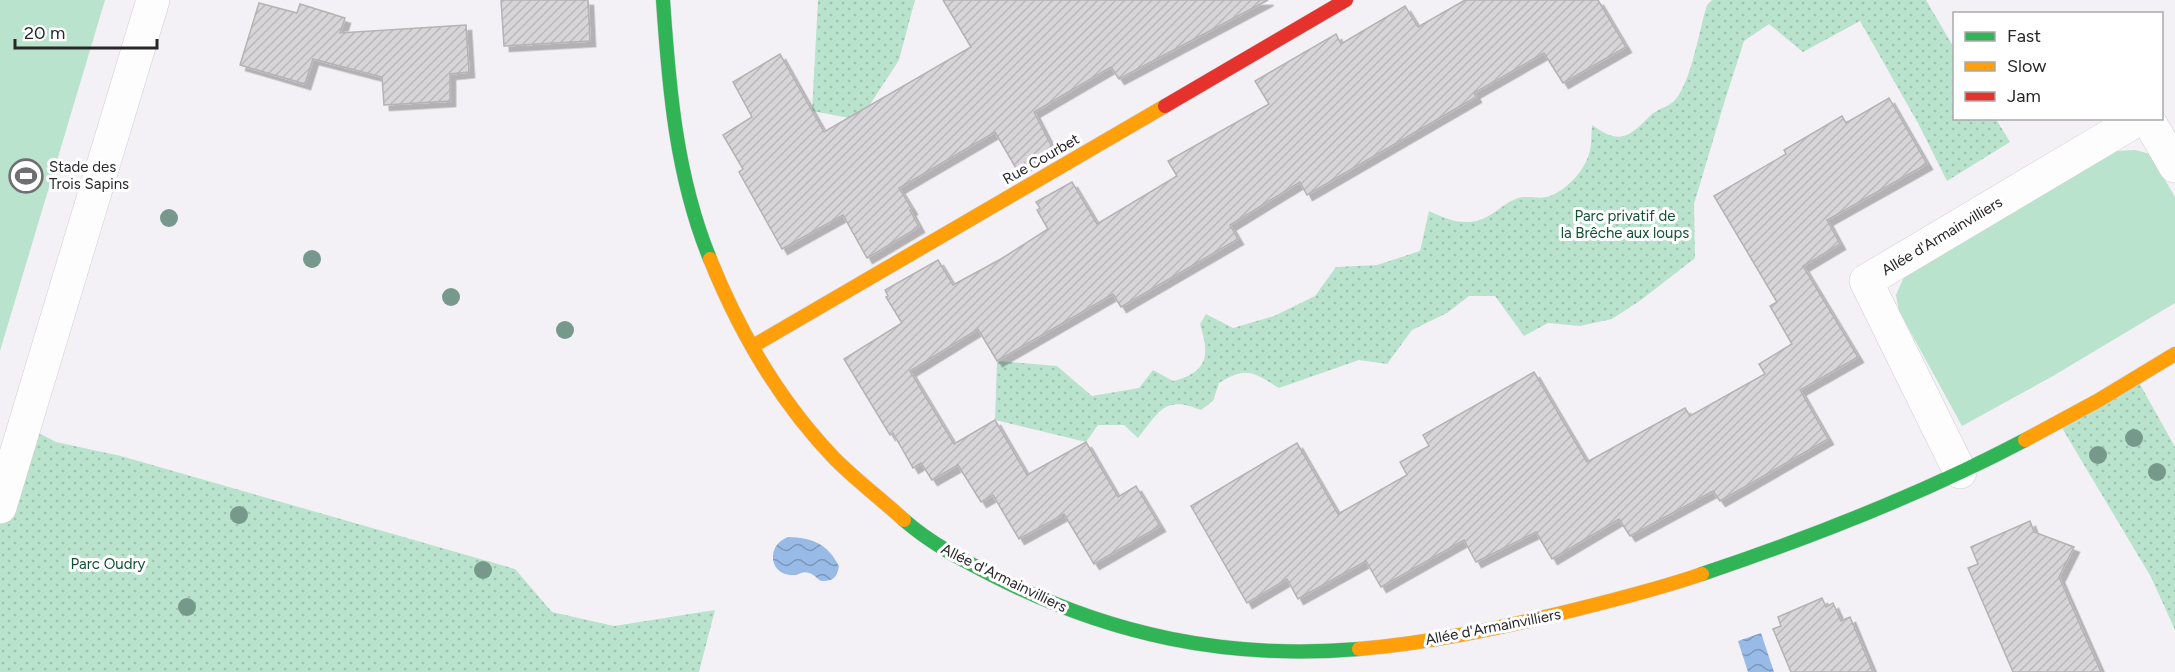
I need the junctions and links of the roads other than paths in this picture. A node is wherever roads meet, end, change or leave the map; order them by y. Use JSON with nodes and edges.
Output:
{"nodes":[{"id":1,"x":153,"y":0,"type":"edge"},
{"id":2,"x":663,"y":0,"type":"edge"},
{"id":3,"x":1346,"y":0,"type":"edge"},
{"id":4,"x":2137,"y":120,"type":"edge"},
{"id":5,"x":2147,"y":120,"type":"edge"},
{"id":6,"x":2175,"y":166,"type":"edge"},
{"id":7,"x":753,"y":346,"type":"junction"},
{"id":8,"x":2175,"y":354,"type":"edge"},
{"id":9,"x":1960,"y":472,"type":"junction"},
{"id":10,"x":0,"y":507,"type":"edge"}],
"edges":[{"from":1,"to":10,"type":"street"},
{"from":2,"to":7,"type":"street","name":"Allée d'Armainvilliers"},
{"from":3,"to":7,"type":"street","name":"Rue Courbet"},
{"from":4,"to":9,"type":"street","name":"Allée d'Armainvilliers"},
{"from":5,"to":6,"type":"street"},
{"from":7,"to":9,"type":"street","name":"Allée d'Armainvilliers"},
{"from":8,"to":9,"type":"street","name":"Allée d'Armainvilliers"}]}
